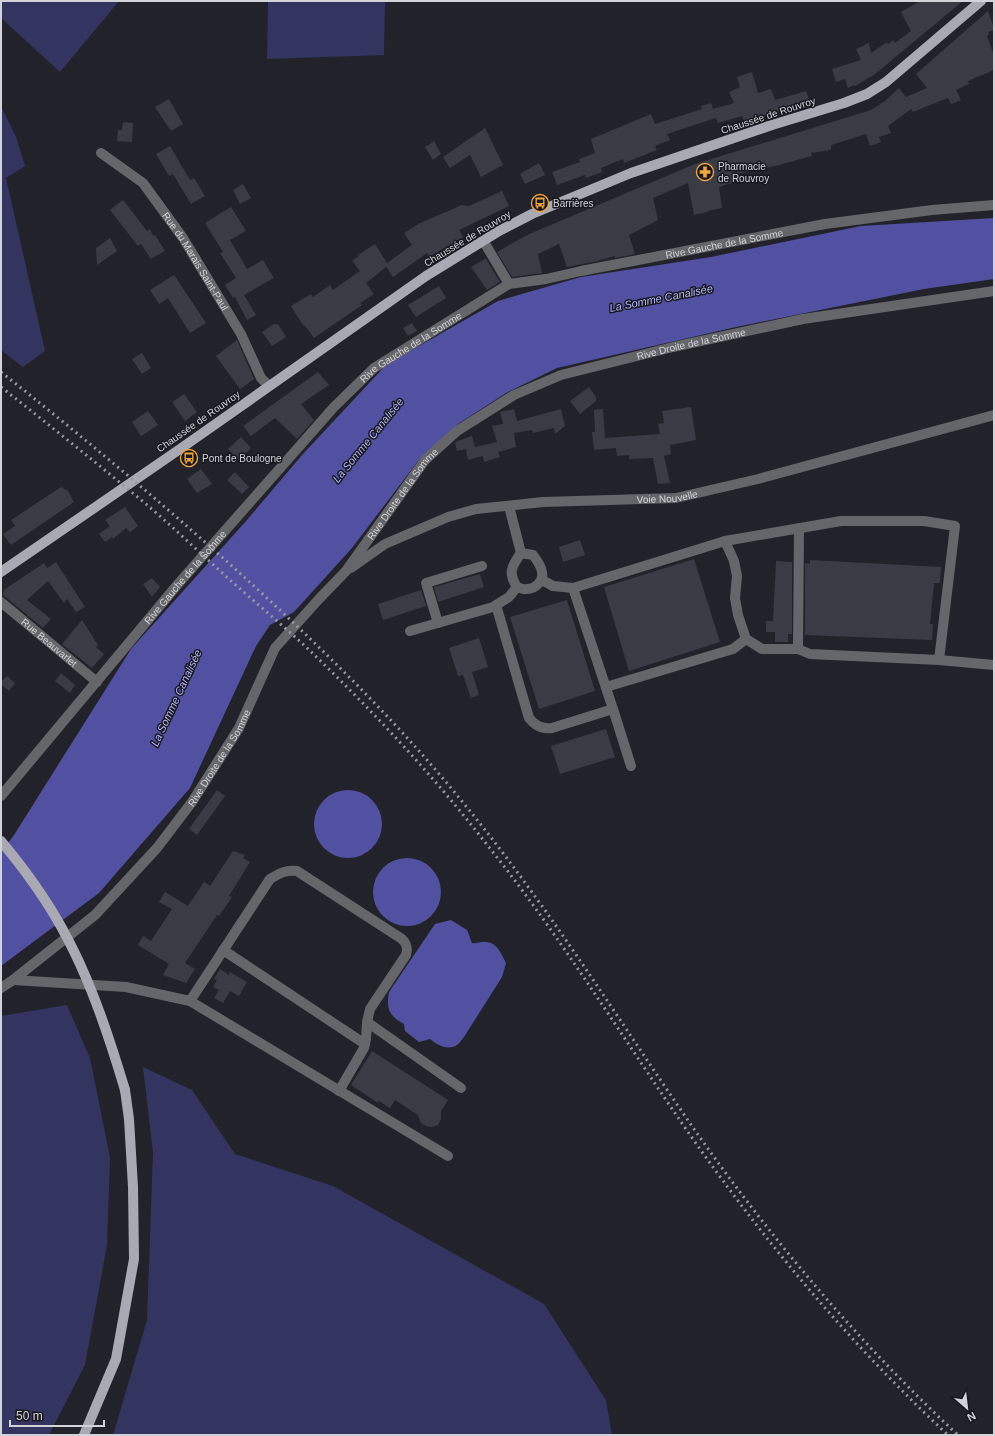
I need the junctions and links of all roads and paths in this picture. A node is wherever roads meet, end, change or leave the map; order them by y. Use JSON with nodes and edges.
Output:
{"nodes":[{"id":1,"x":981,"y":1,"type":"edge"},
{"id":2,"x":101,"y":153,"type":"dead end"},
{"id":3,"x":994,"y":205,"type":"edge"},
{"id":4,"x":484,"y":242,"type":"junction"},
{"id":5,"x":509,"y":284,"type":"junction"},
{"id":6,"x":994,"y":291,"type":"edge"},
{"id":7,"x":269,"y":386,"type":"junction"},
{"id":8,"x":994,"y":415,"type":"edge"},
{"id":9,"x":509,"y":506,"type":"junction"},
{"id":10,"x":799,"y":528,"type":"junction"},
{"id":11,"x":725,"y":541,"type":"junction"},
{"id":12,"x":521,"y":553,"type":"junction"},
{"id":13,"x":482,"y":566,"type":"dead end"},
{"id":14,"x":346,"y":571,"type":"junction"},
{"id":15,"x":1,"y":572,"type":"edge"},
{"id":16,"x":542,"y":580,"type":"junction"},
{"id":17,"x":518,"y":588,"type":"junction"},
{"id":18,"x":573,"y":588,"type":"junction"},
{"id":19,"x":1,"y":602,"type":"edge"},
{"id":20,"x":496,"y":605,"type":"junction"},
{"id":21,"x":438,"y":623,"type":"junction"},
{"id":22,"x":410,"y":631,"type":"dead end"},
{"id":23,"x":746,"y":639,"type":"junction"},
{"id":24,"x":798,"y":649,"type":"junction"},
{"id":25,"x":939,"y":660,"type":"junction"},
{"id":26,"x":994,"y":665,"type":"edge"},
{"id":27,"x":97,"y":682,"type":"junction"},
{"id":28,"x":606,"y":687,"type":"junction"},
{"id":29,"x":613,"y":709,"type":"junction"},
{"id":30,"x":631,"y":766,"type":"dead end"},
{"id":31,"x":1,"y":796,"type":"edge"},
{"id":32,"x":1,"y":841,"type":"edge"},
{"id":33,"x":224,"y":950,"type":"junction"},
{"id":34,"x":13,"y":980,"type":"junction"},
{"id":35,"x":1,"y":988,"type":"edge"},
{"id":36,"x":190,"y":1001,"type":"junction"},
{"id":37,"x":367,"y":1022,"type":"junction"},
{"id":38,"x":366,"y":1044,"type":"junction"},
{"id":39,"x":461,"y":1088,"type":"dead end"},
{"id":40,"x":339,"y":1091,"type":"junction"},
{"id":41,"x":448,"y":1156,"type":"dead end"},
{"id":42,"x":84,"y":1435,"type":"edge"}],
"edges":[{"from":1,"to":4,"type":"main road","name":"Chaussée de Rouvroy"},
{"from":2,"to":7,"type":"street","name":"Rue du Marais Saint-Paul"},
{"from":3,"to":5,"type":"street","name":"Rive Gauche de la Somme"},
{"from":4,"to":5,"type":"street"},
{"from":4,"to":7,"type":"main road","name":"Chaussée de Rouvroy"},
{"from":5,"to":27,"type":"street","name":"Rive Gauche de la Somme"},
{"from":6,"to":14,"type":"street","name":"Rive Droite de la Somme"},
{"from":7,"to":15,"type":"main road","name":"Chaussée de Rouvroy"},
{"from":8,"to":9,"type":"street","name":"Voie Nouvelle"},
{"from":9,"to":12,"type":"street"},
{"from":9,"to":14,"type":"street","name":"Voie Nouvelle"},
{"from":10,"to":11,"type":"street"},
{"from":10,"to":24,"type":"street"},
{"from":10,"to":25,"type":"street"},
{"from":11,"to":18,"type":"street"},
{"from":11,"to":23,"type":"street"},
{"from":12,"to":16,"type":"street"},
{"from":12,"to":17,"type":"street"},
{"from":13,"to":21,"type":"street"},
{"from":14,"to":34,"type":"street","name":"Rive Droite de la Somme"},
{"from":16,"to":17,"type":"street"},
{"from":16,"to":18,"type":"street"},
{"from":17,"to":20,"type":"street"},
{"from":18,"to":28,"type":"street"},
{"from":19,"to":27,"type":"street","name":"Rue Beauvarlet"},
{"from":20,"to":21,"type":"street"},
{"from":20,"to":29,"type":"street"},
{"from":21,"to":22,"type":"street"},
{"from":23,"to":24,"type":"street"},
{"from":23,"to":28,"type":"street"},
{"from":24,"to":25,"type":"street"},
{"from":25,"to":26,"type":"street"},
{"from":27,"to":31,"type":"street","name":"Rive Gauche de la Somme"},
{"from":28,"to":29,"type":"street"},
{"from":29,"to":30,"type":"street"},
{"from":32,"to":42,"type":"main road","bridge":true},
{"from":33,"to":36,"type":"street"},
{"from":33,"to":37,"type":"street"},
{"from":33,"to":38,"type":"street"},
{"from":34,"to":35,"type":"street","name":"Rive Droite de la Somme"},
{"from":34,"to":36,"type":"street"},
{"from":36,"to":40,"type":"street"},
{"from":37,"to":38,"type":"street"},
{"from":37,"to":39,"type":"street"},
{"from":38,"to":40,"type":"street"},
{"from":40,"to":41,"type":"street"}]}
